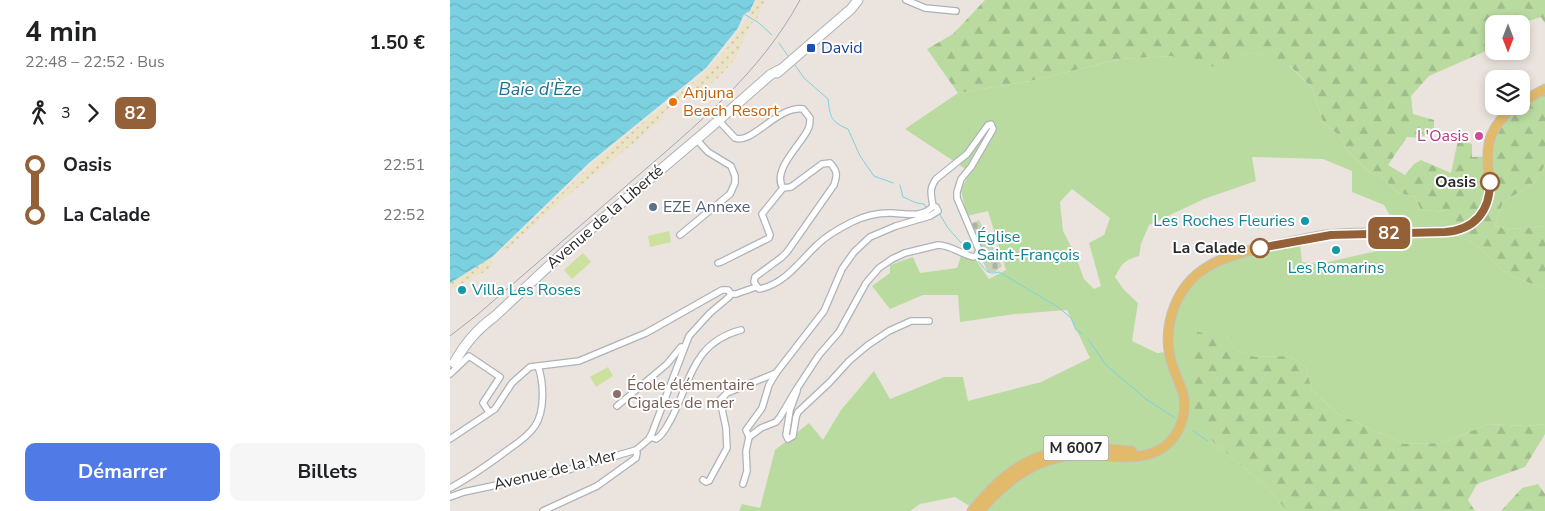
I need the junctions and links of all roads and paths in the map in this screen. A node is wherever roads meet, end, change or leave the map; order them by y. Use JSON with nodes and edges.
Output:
{"nodes":[{"id":1,"x":858,"y":0,"type":"edge"},
{"id":2,"x":906,"y":0,"type":"edge"},
{"id":3,"x":956,"y":11,"type":"dead end"},
{"id":4,"x":1545,"y":89,"type":"edge"},
{"id":5,"x":1530,"y":97,"type":"edge"},
{"id":6,"x":1505,"y":115,"type":"edge"},
{"id":7,"x":719,"y":121,"type":"junction"},
{"id":8,"x":697,"y":140,"type":"junction"},
{"id":9,"x":783,"y":188,"type":"junction"},
{"id":10,"x":934,"y":206,"type":"junction"},
{"id":11,"x":680,"y":235,"type":"dead end"},
{"id":12,"x":718,"y":263,"type":"dead end"},
{"id":13,"x":756,"y":286,"type":"junction"},
{"id":14,"x":731,"y":294,"type":"junction"},
{"id":15,"x":929,"y":321,"type":"dead end"},
{"id":16,"x":742,"y":330,"type":"dead end"},
{"id":17,"x":684,"y":347,"type":"junction"},
{"id":18,"x":452,"y":365,"type":"edge"},
{"id":19,"x":539,"y":368,"type":"junction"},
{"id":20,"x":776,"y":373,"type":"junction"},
{"id":21,"x":450,"y":374,"type":"edge"},
{"id":22,"x":796,"y":390,"type":"junction"},
{"id":23,"x":617,"y":406,"type":"dead end"},
{"id":24,"x":489,"y":412,"type":"junction"},
{"id":25,"x":1184,"y":412,"type":"junction"},
{"id":26,"x":749,"y":437,"type":"junction"},
{"id":27,"x":649,"y":438,"type":"junction"},
{"id":28,"x":450,"y":439,"type":"edge"},
{"id":29,"x":636,"y":450,"type":"junction"},
{"id":30,"x":703,"y":480,"type":"dead end"},
{"id":31,"x":743,"y":484,"type":"dead end"},
{"id":32,"x":450,"y":488,"type":"edge"},
{"id":33,"x":450,"y":497,"type":"edge"},
{"id":34,"x":542,"y":511,"type":"edge"},
{"id":35,"x":972,"y":511,"type":"edge"},
{"id":36,"x":980,"y":511,"type":"edge"}],
"edges":[{"from":1,"to":7,"type":"main road","name":"Avenue de la Liberté"},
{"from":2,"to":3,"type":"street"},
{"from":4,"to":5,"type":"main road"},
{"from":6,"to":25,"type":"main road","number":"M 6007"},
{"from":7,"to":8,"type":"main road","name":"Avenue de la Liberté"},
{"from":7,"to":9,"type":"street"},
{"from":8,"to":11,"type":"street"},
{"from":8,"to":18,"type":"main road","name":"Avenue de la Liberté"},
{"from":9,"to":12,"type":"street"},
{"from":9,"to":13,"type":"street"},
{"from":10,"to":13,"type":"street"},
{"from":10,"to":20,"type":"street"},
{"from":10,"to":22,"type":"street"},
{"from":13,"to":14,"type":"street"},
{"from":14,"to":17,"type":"street"},
{"from":14,"to":19,"type":"street"},
{"from":15,"to":22,"type":"street"},
{"from":16,"to":27,"type":"street"},
{"from":17,"to":23,"type":"street"},
{"from":17,"to":27,"type":"street"},
{"from":19,"to":24,"type":"street"},
{"from":19,"to":32,"type":"street","name":"Avenue de la Mer"},
{"from":20,"to":26,"type":"street"},
{"from":20,"to":30,"type":"street"},
{"from":21,"to":24,"type":"street"},
{"from":22,"to":26,"type":"street"},
{"from":24,"to":28,"type":"street"},
{"from":25,"to":35,"type":"main road","number":"M 6007"},
{"from":25,"to":36,"type":"main road","number":"M 6007"},
{"from":26,"to":31,"type":"street"},
{"from":27,"to":29,"type":"street"},
{"from":29,"to":33,"type":"street","name":"Avenue de la Mer"},
{"from":29,"to":34,"type":"street","name":"Avenue de la Mer"}]}
